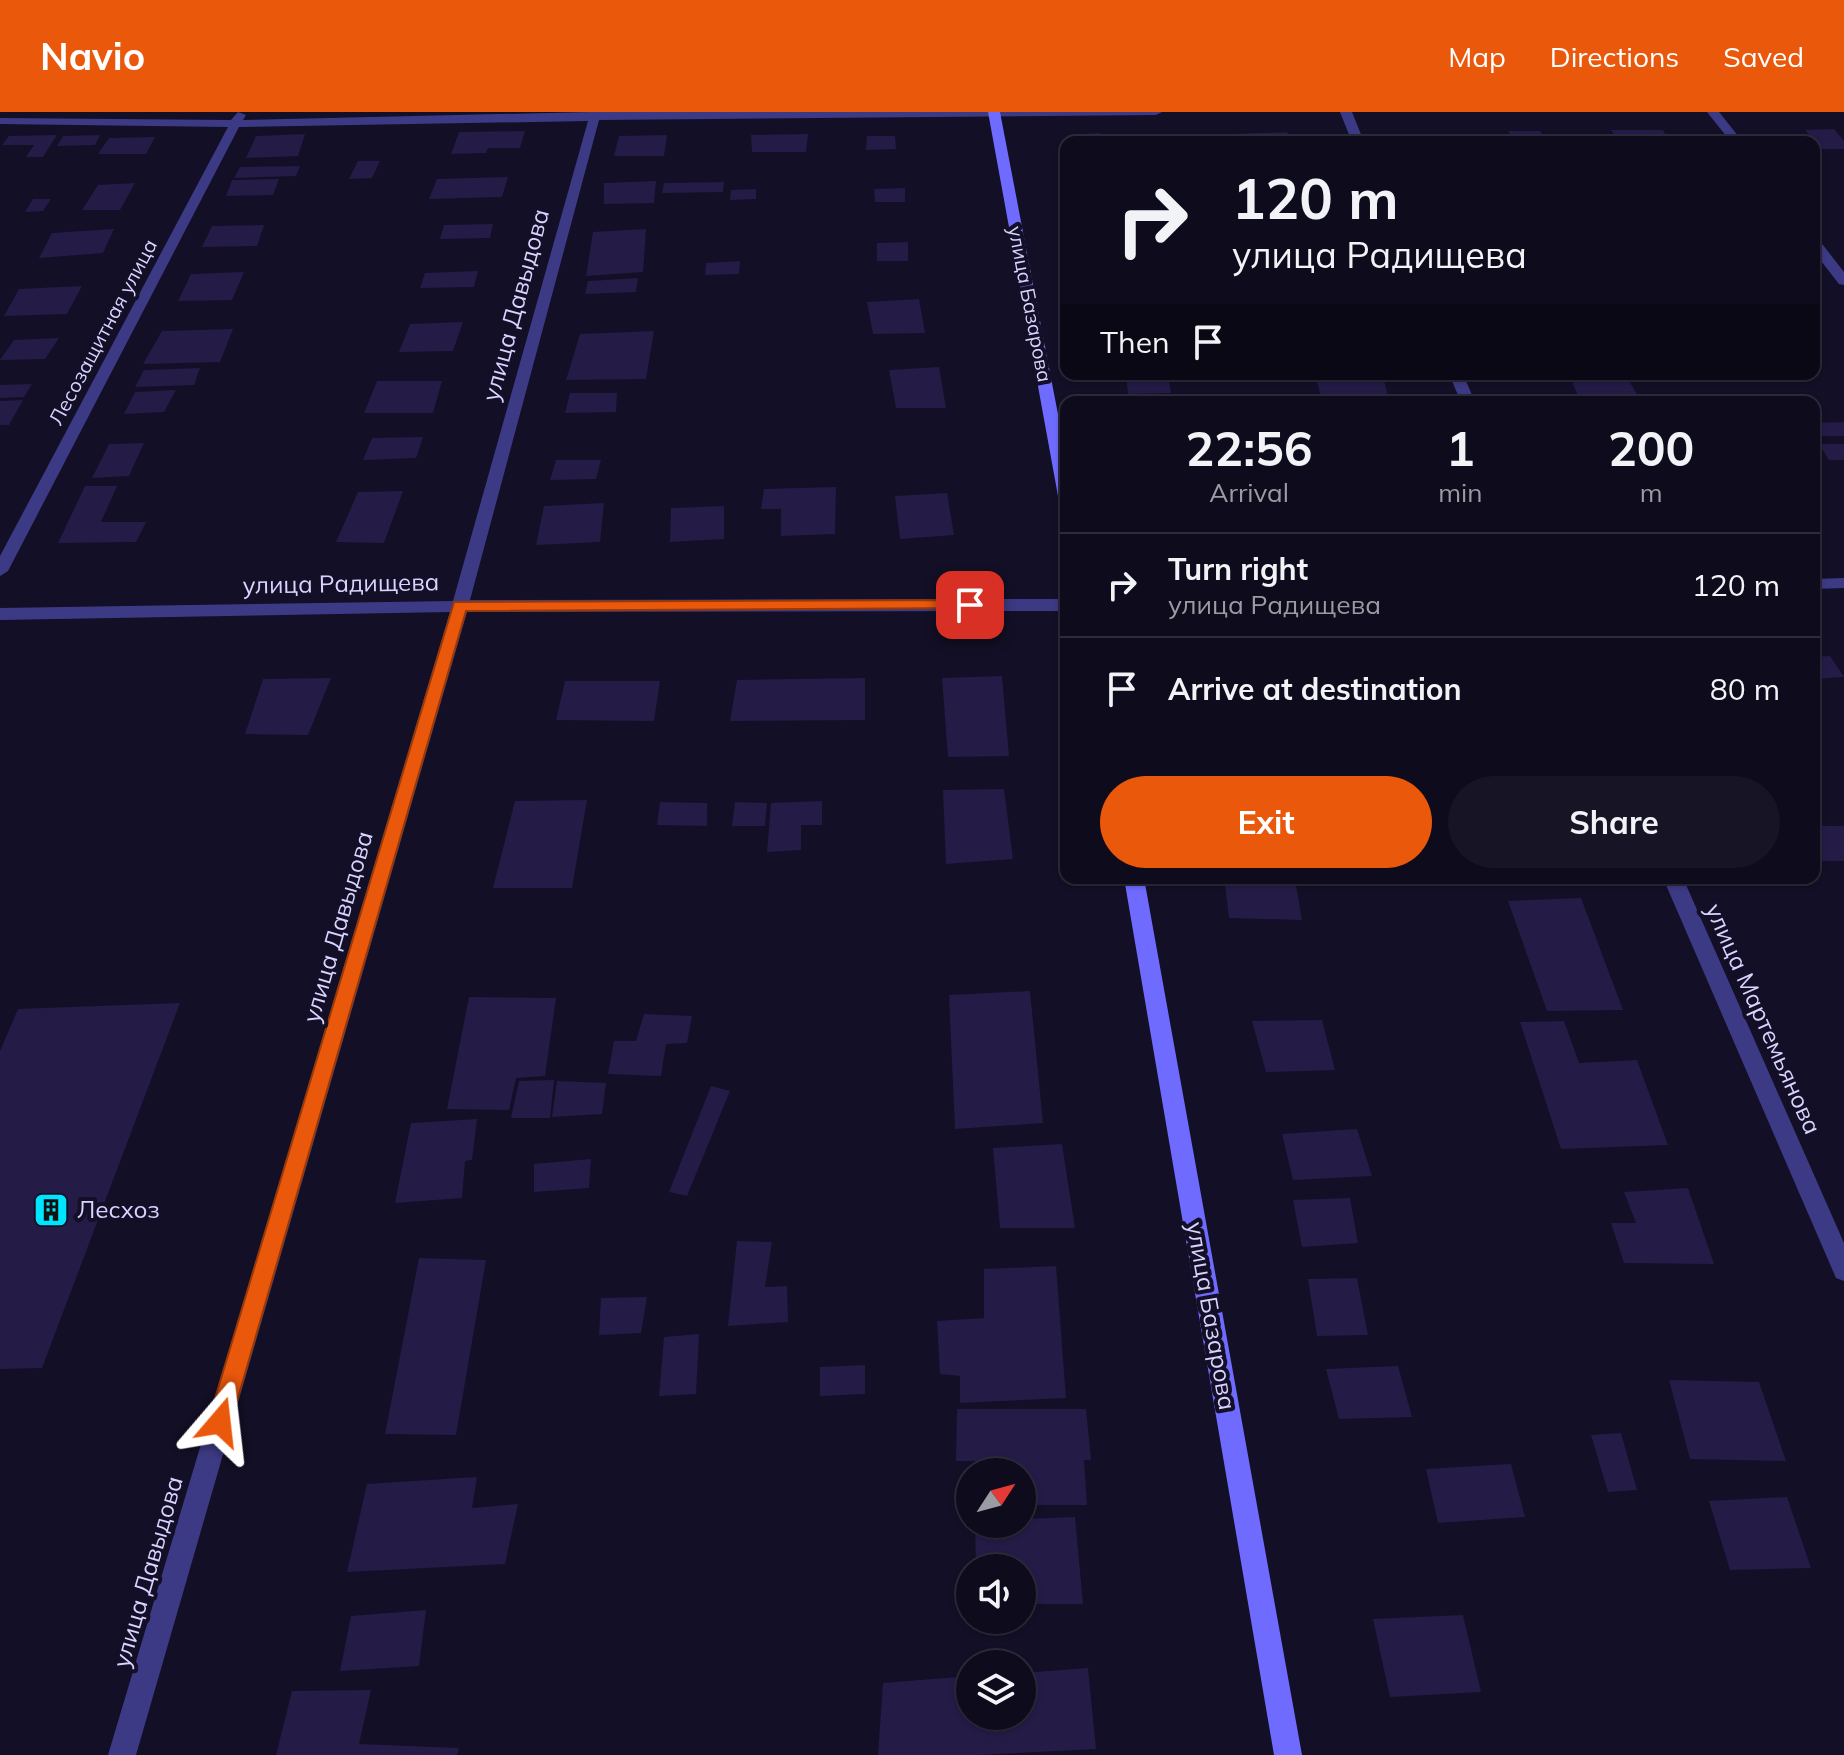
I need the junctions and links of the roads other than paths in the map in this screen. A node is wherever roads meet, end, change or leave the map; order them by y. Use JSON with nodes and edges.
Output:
{"nodes":[{"id":1,"x":1156,"y":112,"type":"edge"},
{"id":2,"x":1346,"y":112,"type":"edge"},
{"id":3,"x":1713,"y":112,"type":"edge"},
{"id":4,"x":596,"y":114,"type":"edge"},
{"id":5,"x":995,"y":114,"type":"edge"},
{"id":6,"x":238,"y":118,"type":"edge"},
{"id":7,"x":0,"y":121,"type":"edge"},
{"id":8,"x":1356,"y":136,"type":"edge"},
{"id":9,"x":1732,"y":136,"type":"edge"},
{"id":10,"x":1820,"y":251,"type":"edge"},
{"id":11,"x":1844,"y":281,"type":"edge"},
{"id":12,"x":1060,"y":464,"type":"edge"},
{"id":13,"x":0,"y":571,"type":"edge"},
{"id":14,"x":1844,"y":583,"type":"edge"},
{"id":15,"x":1820,"y":584,"type":"edge"},
{"id":16,"x":1060,"y":605,"type":"edge"},
{"id":17,"x":460,"y":606,"type":"junction"},
{"id":18,"x":0,"y":614,"type":"edge"},
{"id":19,"x":1135,"y":884,"type":"edge"},
{"id":20,"x":1676,"y":884,"type":"edge"},
{"id":21,"x":1844,"y":1270,"type":"edge"},
{"id":22,"x":122,"y":1755,"type":"edge"},
{"id":23,"x":1288,"y":1755,"type":"edge"}],
"edges":[{"from":1,"to":5,"type":"street"},
{"from":2,"to":8,"type":"street"},
{"from":3,"to":9,"type":"street"},
{"from":4,"to":5,"type":"street"},
{"from":4,"to":6,"type":"street"},
{"from":4,"to":17,"type":"street","name":"улица Давыдова"},
{"from":5,"to":12,"type":"main road","name":"улица Базарова"},
{"from":6,"to":7,"type":"street"},
{"from":6,"to":13,"type":"street","name":"Лесозащитная улица"},
{"from":10,"to":11,"type":"street"},
{"from":14,"to":15,"type":"street"},
{"from":16,"to":17,"type":"street","name":"улица Радищева"},
{"from":17,"to":18,"type":"street","name":"улица Радищева"},
{"from":17,"to":22,"type":"street","name":"улица Давыдова"},
{"from":19,"to":23,"type":"main road","name":"улица Базарова"},
{"from":20,"to":21,"type":"street","name":"улица Мартемьянова"}]}
